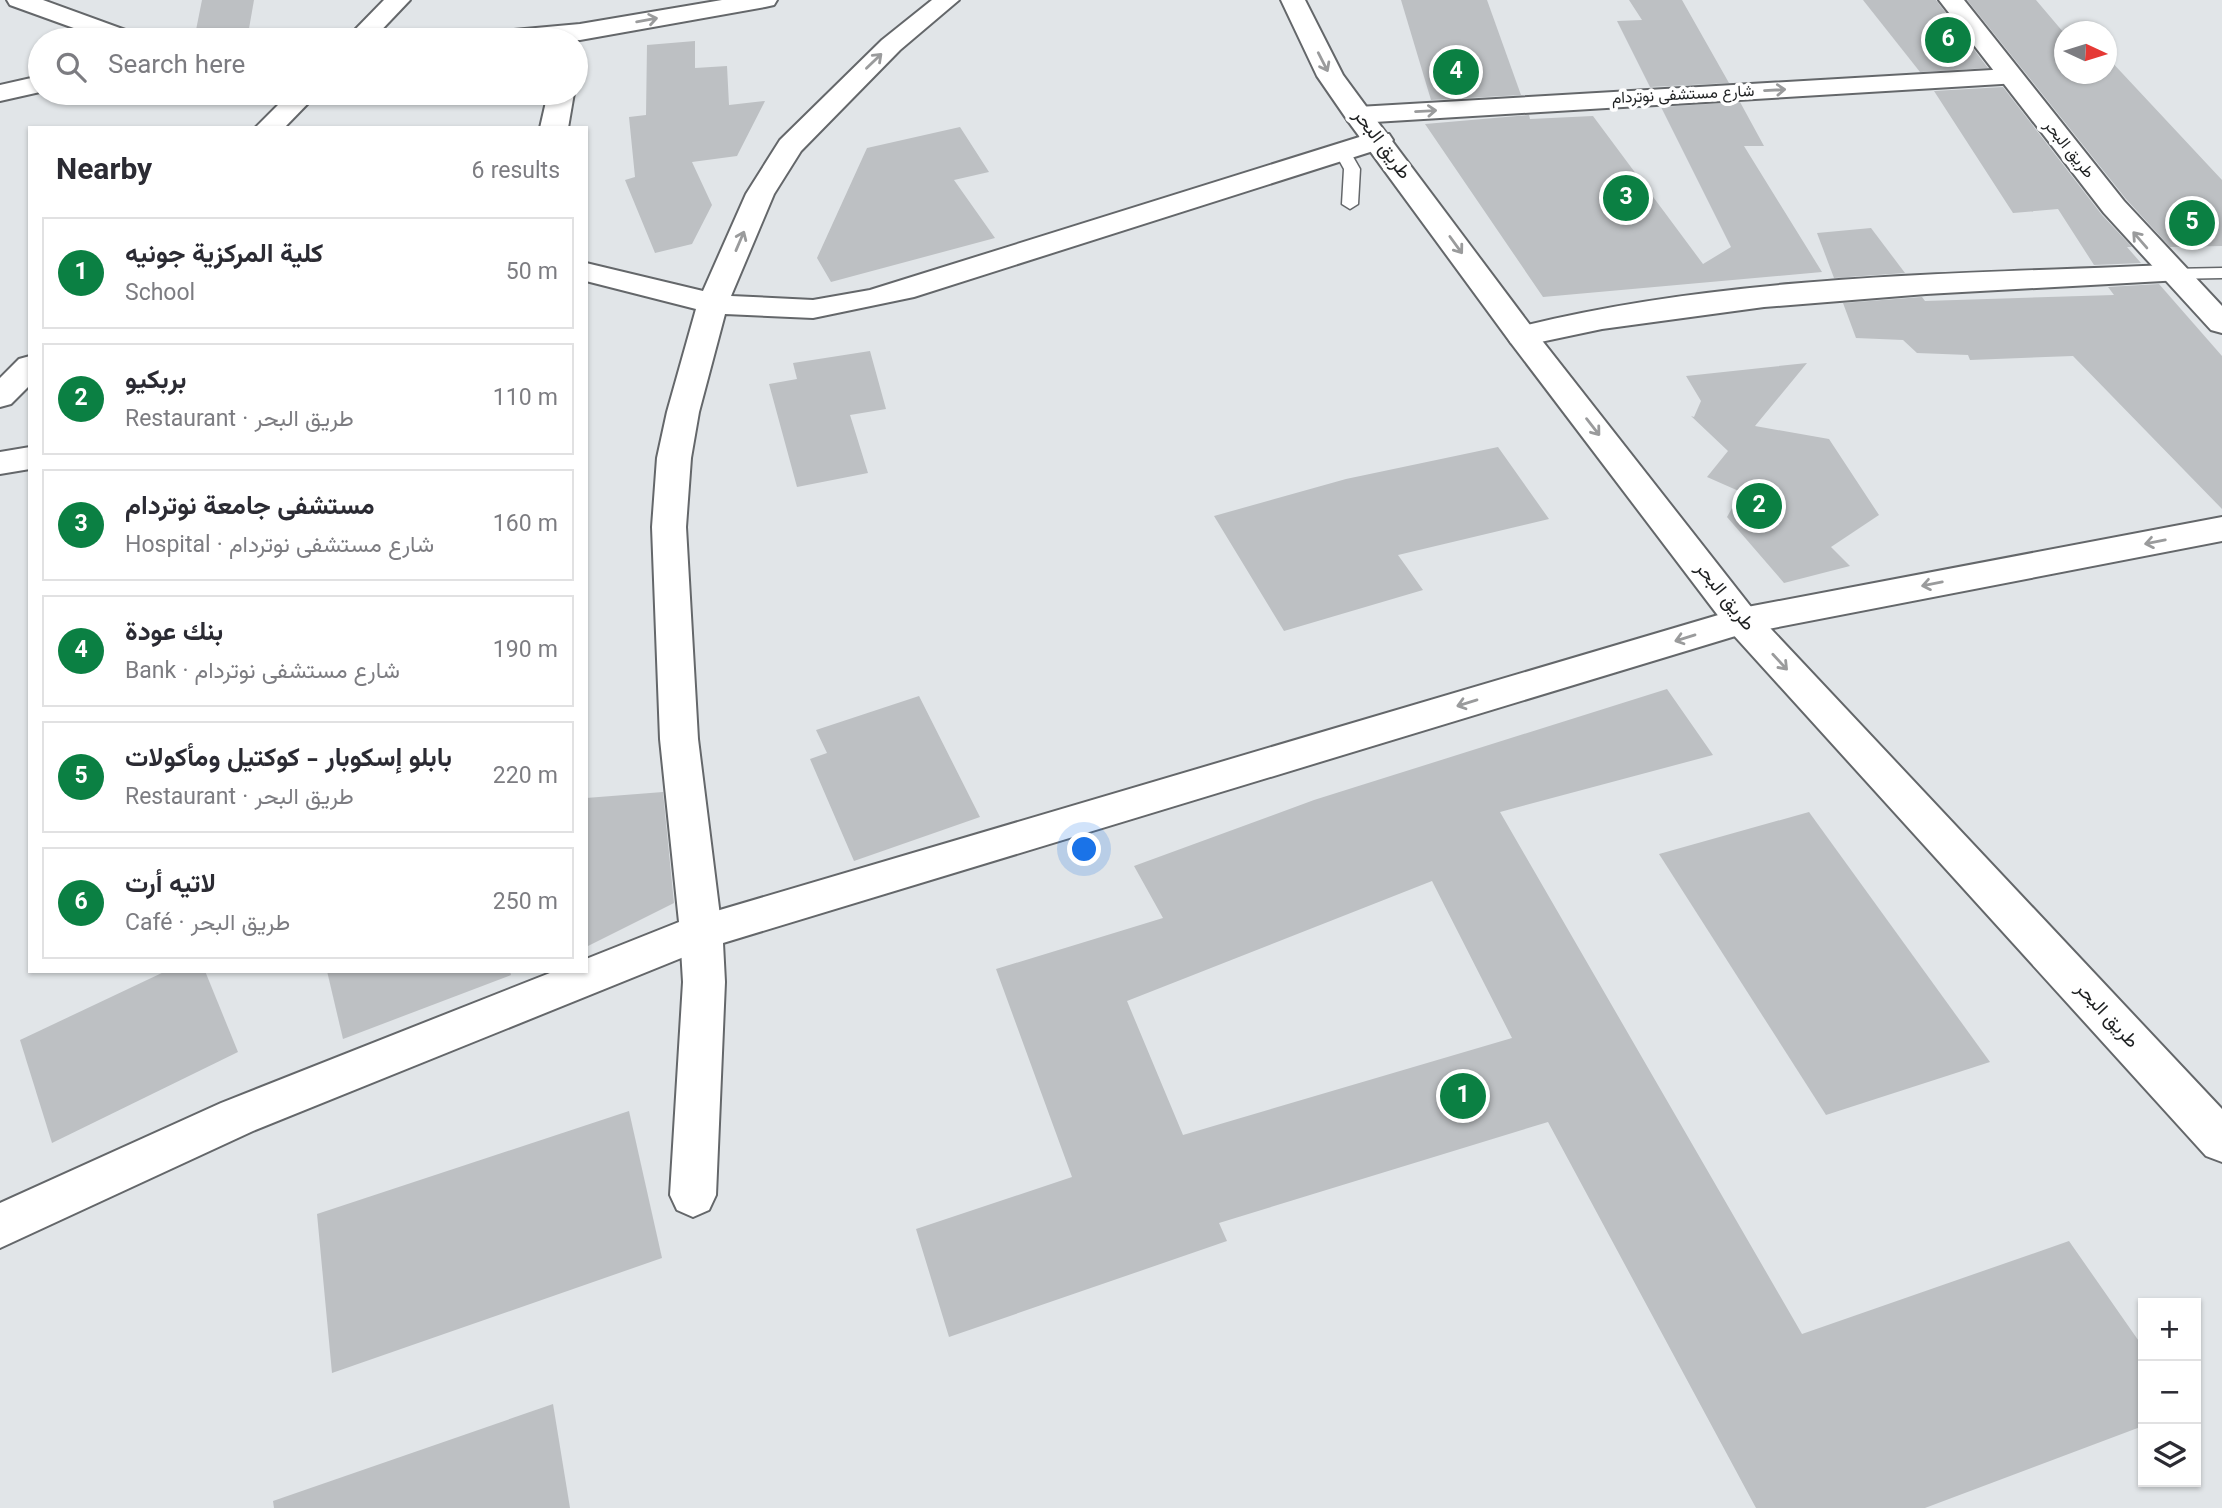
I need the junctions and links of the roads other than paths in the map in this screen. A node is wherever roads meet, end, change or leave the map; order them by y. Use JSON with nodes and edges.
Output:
{"nodes":[{"id":1,"x":19,"y":0,"type":"edge"},
{"id":2,"x":398,"y":0,"type":"edge"},
{"id":3,"x":607,"y":0,"type":"edge"},
{"id":4,"x":765,"y":0,"type":"edge"},
{"id":5,"x":947,"y":0,"type":"edge"},
{"id":6,"x":1293,"y":0,"type":"edge"},
{"id":7,"x":1951,"y":0,"type":"edge"},
{"id":8,"x":97,"y":28,"type":"edge"},
{"id":9,"x":370,"y":28,"type":"edge"},
{"id":10,"x":586,"y":28,"type":"edge"},
{"id":11,"x":588,"y":37,"type":"edge"},
{"id":12,"x":2009,"y":77,"type":"junction"},
{"id":13,"x":28,"y":87,"type":"edge"},
{"id":14,"x":0,"y":93,"type":"edge"},
{"id":15,"x":292,"y":105,"type":"edge"},
{"id":16,"x":559,"y":105,"type":"edge"},
{"id":17,"x":270,"y":126,"type":"edge"},
{"id":18,"x":554,"y":126,"type":"edge"},
{"id":19,"x":1368,"y":127,"type":"junction"},
{"id":20,"x":1342,"y":151,"type":"junction"},
{"id":21,"x":1350,"y":204,"type":"dead end"},
{"id":22,"x":588,"y":273,"type":"edge"},
{"id":23,"x":2222,"y":273,"type":"edge"},
{"id":24,"x":2170,"y":275,"type":"junction"},
{"id":25,"x":713,"y":304,"type":"junction"},
{"id":26,"x":2222,"y":323,"type":"edge"},
{"id":27,"x":1522,"y":336,"type":"junction"},
{"id":28,"x":28,"y":368,"type":"edge"},
{"id":29,"x":0,"y":397,"type":"edge"},
{"id":30,"x":2222,"y":529,"type":"edge"},
{"id":31,"x":1742,"y":621,"type":"junction"},
{"id":32,"x":701,"y":932,"type":"junction"},
{"id":33,"x":2222,"y":1141,"type":"edge"},
{"id":34,"x":693,"y":1195,"type":"dead end"},
{"id":35,"x":0,"y":1226,"type":"edge"}],
"edges":[{"from":1,"to":8,"type":"street"},
{"from":2,"to":9,"type":"street"},
{"from":3,"to":10,"type":"street"},
{"from":11,"to":4,"type":"street","one_way":true},
{"from":25,"to":5,"type":"street","one_way":true},
{"from":6,"to":19,"type":"street","name":"طريق البحر","one_way":true},
{"from":7,"to":12,"type":"street","name":"طريق البحر"},
{"from":19,"to":12,"type":"street","name":"شارع مستشفى نوتردام","one_way":true},
{"from":24,"to":12,"type":"street","name":"طريق البحر","one_way":true},
{"from":13,"to":14,"type":"street"},
{"from":15,"to":17,"type":"street"},
{"from":16,"to":18,"type":"street"},
{"from":19,"to":20,"type":"street","name":"شارع مستشفى نوتردام"},
{"from":19,"to":27,"type":"street","name":"طريق البحر","one_way":true},
{"from":20,"to":21,"type":"lane"},
{"from":20,"to":25,"type":"street","name":"شارع مستشفى نوتردام"},
{"from":22,"to":25,"type":"street","name":"شارع مستشفى نوتردام"},
{"from":23,"to":24,"type":"lane"},
{"from":24,"to":26,"type":"street","name":"طريق البحر"},
{"from":24,"to":27,"type":"street"},
{"from":25,"to":32,"type":"street"},
{"from":27,"to":31,"type":"street","name":"طريق البحر","one_way":true},
{"from":28,"to":29,"type":"street"},
{"from":30,"to":31,"type":"street","one_way":true},
{"from":31,"to":32,"type":"street","one_way":true},
{"from":31,"to":33,"type":"street","name":"طريق البحر","one_way":true},
{"from":32,"to":34,"type":"street"},
{"from":32,"to":35,"type":"street"}]}
